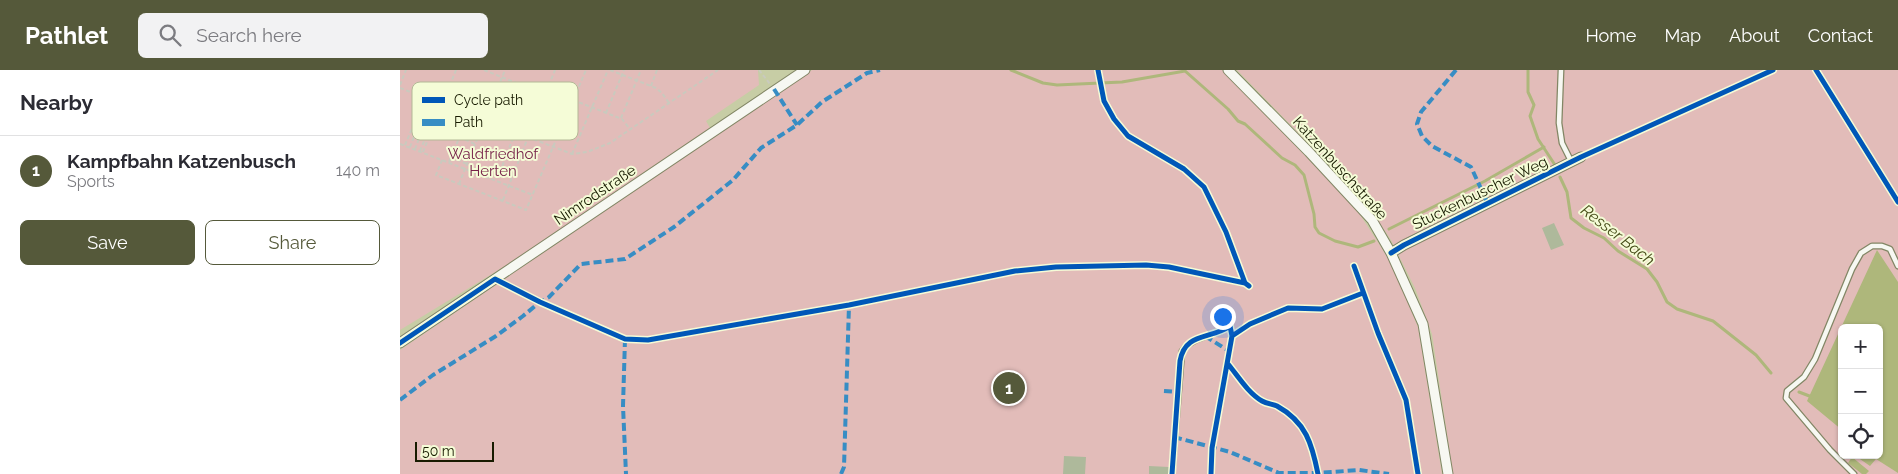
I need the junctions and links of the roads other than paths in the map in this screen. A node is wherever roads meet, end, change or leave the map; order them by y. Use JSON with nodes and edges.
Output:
{"nodes":[{"id":1,"x":805,"y":70,"type":"edge"},
{"id":2,"x":1228,"y":70,"type":"edge"},
{"id":3,"x":1561,"y":70,"type":"edge"},
{"id":4,"x":1581,"y":158,"type":"dead end"},
{"id":5,"x":1571,"y":162,"type":"junction"},
{"id":6,"x":1890,"y":249,"type":"junction"},
{"id":7,"x":1391,"y":253,"type":"junction"},
{"id":8,"x":1898,"y":253,"type":"edge"},
{"id":9,"x":1898,"y":266,"type":"edge"},
{"id":10,"x":1230,"y":326,"type":"dead end"},
{"id":11,"x":400,"y":343,"type":"edge"},
{"id":12,"x":1172,"y":474,"type":"edge"},
{"id":13,"x":1448,"y":474,"type":"edge"},
{"id":14,"x":1854,"y":474,"type":"edge"}],
"edges":[{"from":1,"to":11,"type":"street","name":"Nimrodstraße"},
{"from":2,"to":7,"type":"street","name":"Katzenbuschstraße"},
{"from":3,"to":5,"type":"lane"},
{"from":4,"to":5,"type":"street","name":"Stuckenbuscher Weg"},
{"from":5,"to":7,"type":"street","name":"Stuckenbuscher Weg"},
{"from":6,"to":8,"type":"lane"},
{"from":6,"to":9,"type":"lane"},
{"from":6,"to":14,"type":"lane"},
{"from":7,"to":13,"type":"street","name":"Katzenbuschstraße"},
{"from":10,"to":12,"type":"lane"}]}
